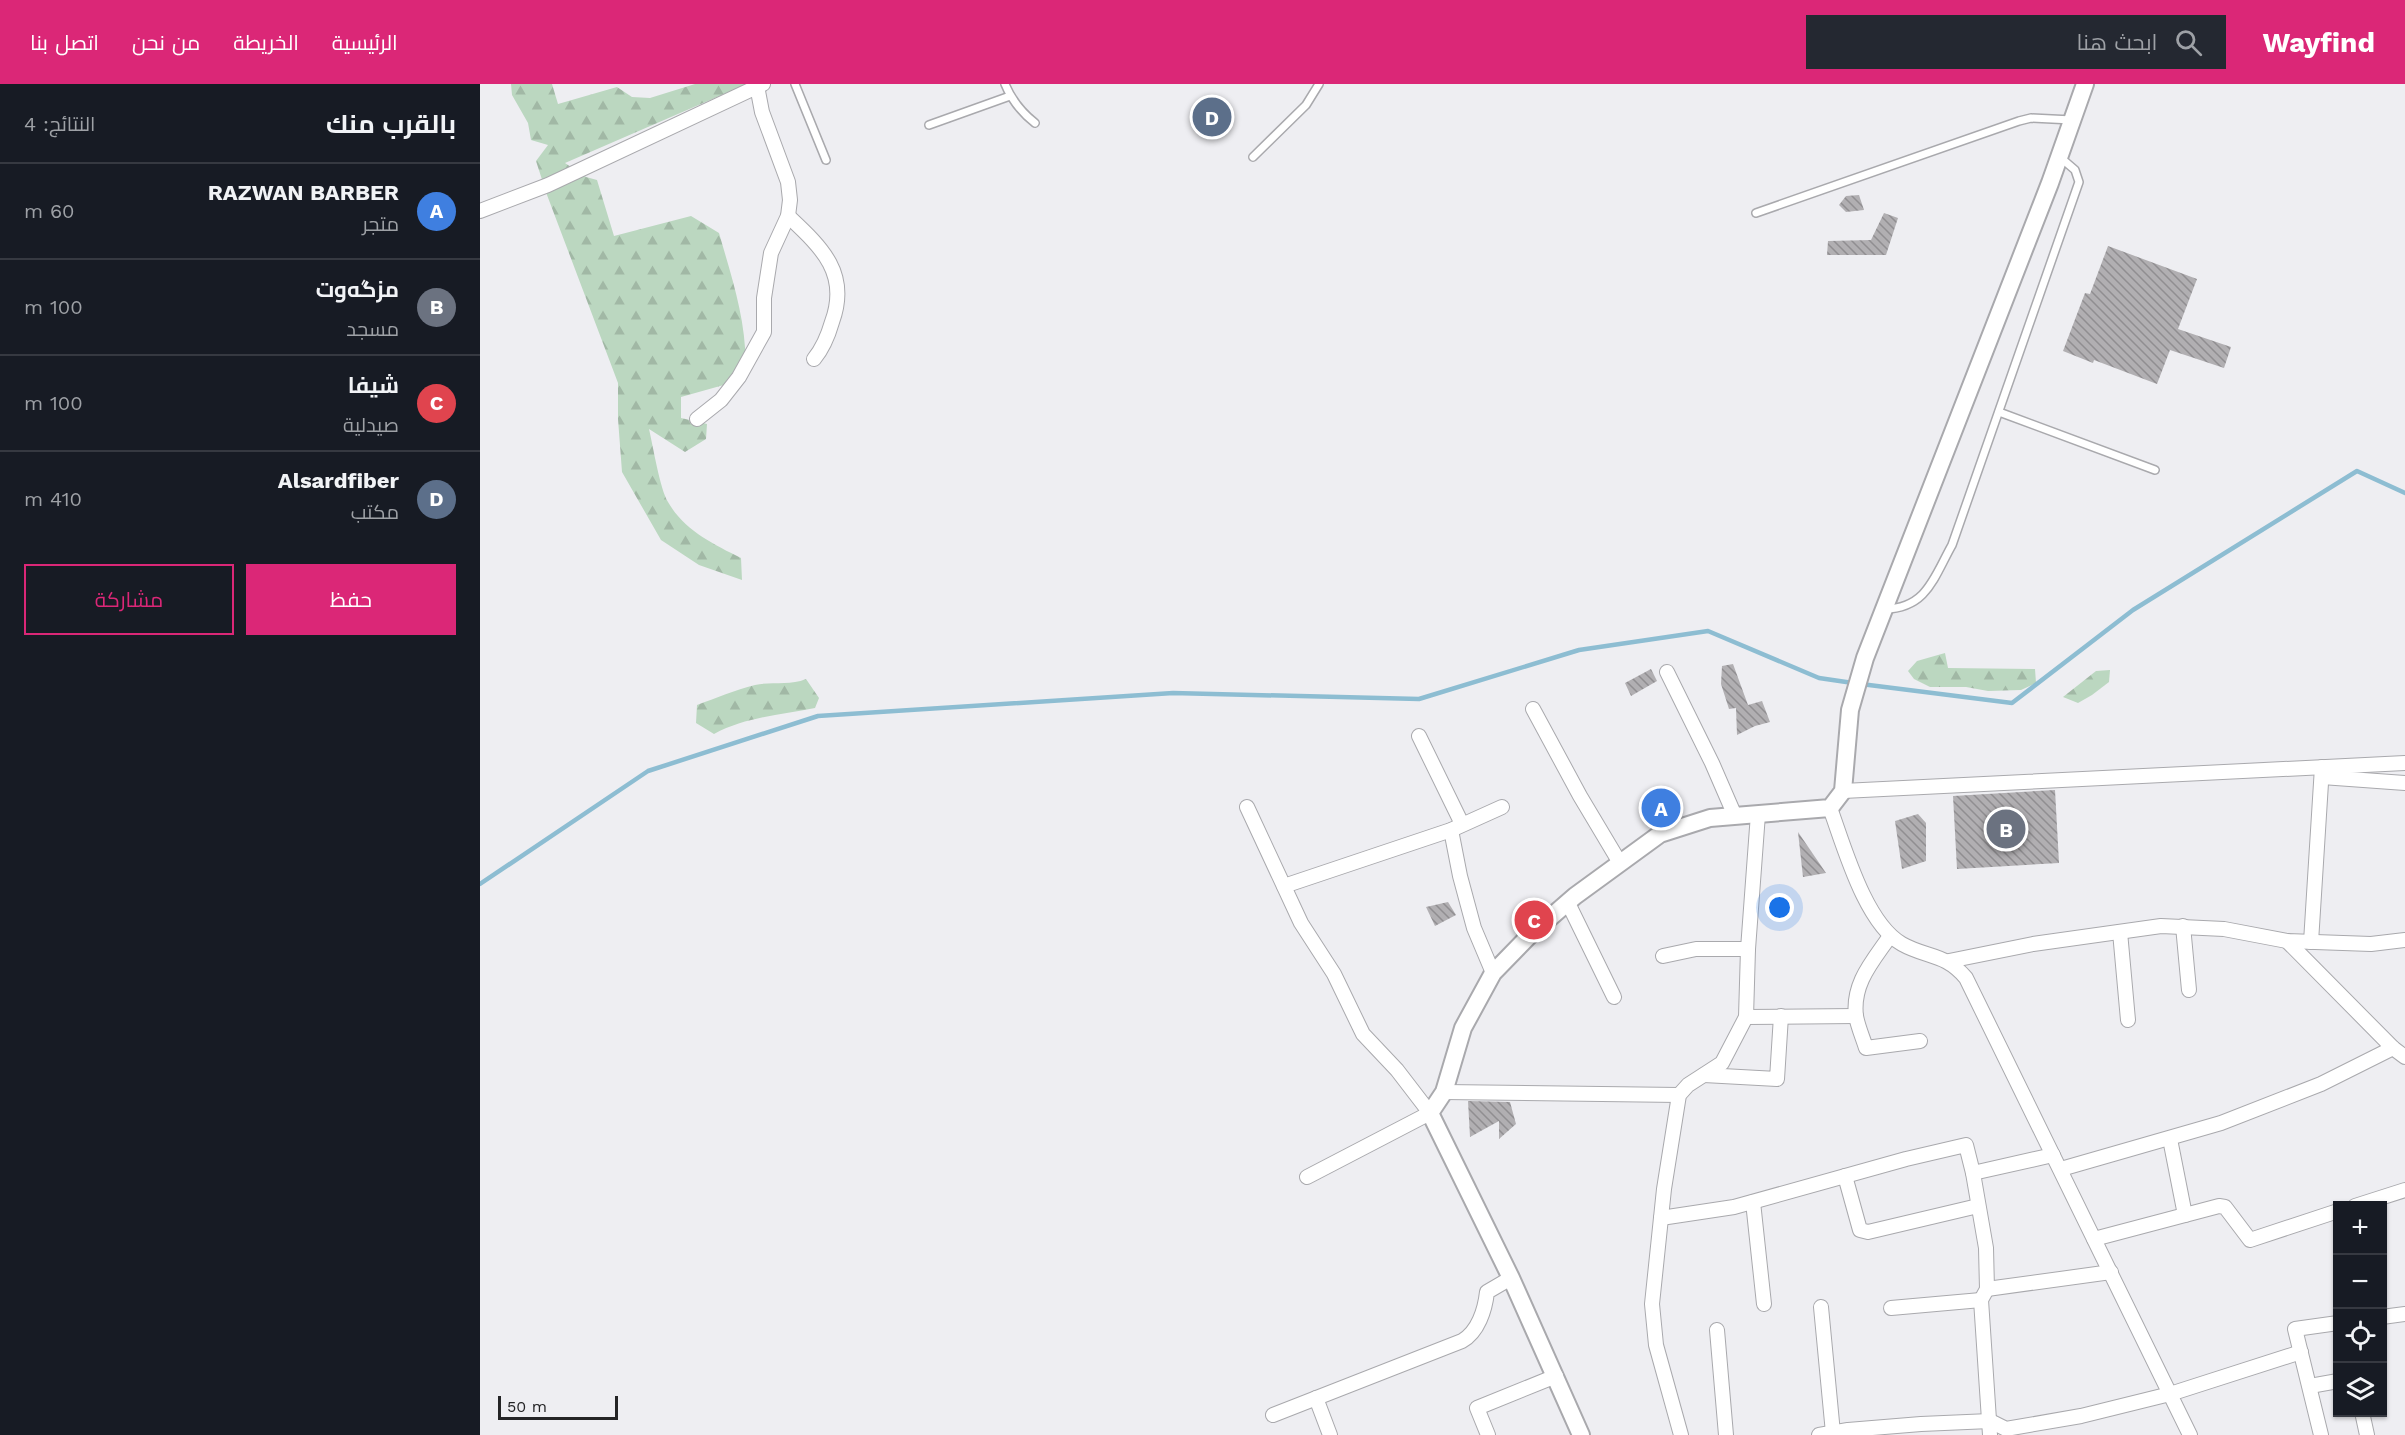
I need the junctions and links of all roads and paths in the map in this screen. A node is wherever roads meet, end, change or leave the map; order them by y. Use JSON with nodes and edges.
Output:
{"nodes":[{"id":1,"x":795,"y":84,"type":"edge"},
{"id":2,"x":1005,"y":84,"type":"edge"},
{"id":3,"x":1319,"y":84,"type":"edge"},
{"id":4,"x":2085,"y":84,"type":"edge"},
{"id":5,"x":760,"y":85,"type":"edge"},
{"id":6,"x":1010,"y":96,"type":"junction"},
{"id":7,"x":2072,"y":120,"type":"junction"},
{"id":8,"x":1035,"y":123,"type":"dead end"},
{"id":9,"x":929,"y":125,"type":"dead end"},
{"id":10,"x":2059,"y":156,"type":"junction"},
{"id":11,"x":1253,"y":157,"type":"dead end"},
{"id":12,"x":826,"y":160,"type":"dead end"},
{"id":13,"x":480,"y":211,"type":"edge"},
{"id":14,"x":1756,"y":213,"type":"dead end"},
{"id":15,"x":788,"y":216,"type":"junction"},
{"id":16,"x":814,"y":359,"type":"dead end"},
{"id":17,"x":2000,"y":412,"type":"junction"},
{"id":18,"x":697,"y":418,"type":"dead end"},
{"id":19,"x":2155,"y":470,"type":"dead end"},
{"id":20,"x":1886,"y":609,"type":"junction"},
{"id":21,"x":1667,"y":672,"type":"dead end"},
{"id":22,"x":1533,"y":709,"type":"dead end"},
{"id":23,"x":1419,"y":736,"type":"dead end"},
{"id":24,"x":2405,"y":763,"type":"edge"},
{"id":25,"x":2322,"y":772,"type":"junction"},
{"id":26,"x":2405,"y":783,"type":"edge"},
{"id":27,"x":1843,"y":791,"type":"junction"},
{"id":28,"x":1247,"y":807,"type":"dead end"},
{"id":29,"x":1502,"y":807,"type":"dead end"},
{"id":30,"x":1830,"y":808,"type":"junction"},
{"id":31,"x":1758,"y":814,"type":"junction"},
{"id":32,"x":1735,"y":816,"type":"junction"},
{"id":33,"x":1456,"y":827,"type":"junction"},
{"id":34,"x":1620,"y":863,"type":"junction"},
{"id":35,"x":1284,"y":886,"type":"junction"},
{"id":36,"x":1568,"y":903,"type":"junction"},
{"id":37,"x":2183,"y":926,"type":"junction"},
{"id":38,"x":2120,"y":932,"type":"junction"},
{"id":39,"x":1890,"y":936,"type":"junction"},
{"id":40,"x":2405,"y":940,"type":"edge"},
{"id":41,"x":2287,"y":942,"type":"junction"},
{"id":42,"x":2311,"y":942,"type":"junction"},
{"id":43,"x":1748,"y":949,"type":"junction"},
{"id":44,"x":1663,"y":956,"type":"dead end"},
{"id":45,"x":1949,"y":961,"type":"junction"},
{"id":46,"x":1493,"y":973,"type":"junction"},
{"id":47,"x":2189,"y":990,"type":"dead end"},
{"id":48,"x":1614,"y":997,"type":"dead end"},
{"id":49,"x":1780,"y":1016,"type":"junction"},
{"id":50,"x":1856,"y":1016,"type":"junction"},
{"id":51,"x":1746,"y":1017,"type":"junction"},
{"id":52,"x":2127,"y":1020,"type":"dead end"},
{"id":53,"x":1920,"y":1041,"type":"dead end"},
{"id":54,"x":2393,"y":1048,"type":"junction"},
{"id":55,"x":2405,"y":1057,"type":"edge"},
{"id":56,"x":1703,"y":1075,"type":"junction"},
{"id":57,"x":1444,"y":1092,"type":"junction"},
{"id":58,"x":1679,"y":1095,"type":"junction"},
{"id":59,"x":1430,"y":1113,"type":"junction"},
{"id":60,"x":2170,"y":1138,"type":"junction"},
{"id":61,"x":2053,"y":1155,"type":"junction"},
{"id":62,"x":2061,"y":1169,"type":"junction"},
{"id":63,"x":1973,"y":1173,"type":"junction"},
{"id":64,"x":1845,"y":1176,"type":"junction"},
{"id":65,"x":1307,"y":1177,"type":"dead end"},
{"id":66,"x":2405,"y":1190,"type":"edge"},
{"id":67,"x":2371,"y":1201,"type":"edge"},
{"id":68,"x":1753,"y":1202,"type":"junction"},
{"id":69,"x":1978,"y":1206,"type":"junction"},
{"id":70,"x":2333,"y":1212,"type":"edge"},
{"id":71,"x":2185,"y":1215,"type":"junction"},
{"id":72,"x":1661,"y":1218,"type":"junction"},
{"id":73,"x":2094,"y":1239,"type":"junction"},
{"id":74,"x":2111,"y":1272,"type":"junction"},
{"id":75,"x":1511,"y":1278,"type":"junction"},
{"id":76,"x":1984,"y":1294,"type":"junction"},
{"id":77,"x":1764,"y":1304,"type":"dead end"},
{"id":78,"x":1821,"y":1306,"type":"dead end"},
{"id":79,"x":1891,"y":1308,"type":"dead end"},
{"id":80,"x":2405,"y":1314,"type":"edge"},
{"id":81,"x":2387,"y":1316,"type":"edge"},
{"id":82,"x":2333,"y":1324,"type":"edge"},
{"id":83,"x":1717,"y":1330,"type":"dead end"},
{"id":84,"x":2301,"y":1352,"type":"junction"},
{"id":85,"x":1556,"y":1376,"type":"junction"},
{"id":86,"x":2333,"y":1382,"type":"edge"},
{"id":87,"x":2310,"y":1386,"type":"junction"},
{"id":88,"x":2170,"y":1394,"type":"junction"},
{"id":89,"x":1316,"y":1398,"type":"junction"},
{"id":90,"x":1272,"y":1415,"type":"dead end"},
{"id":91,"x":2363,"y":1417,"type":"edge"},
{"id":92,"x":1990,"y":1428,"type":"edge"},
{"id":93,"x":1833,"y":1432,"type":"junction"},
{"id":94,"x":1330,"y":1435,"type":"edge"},
{"id":95,"x":1488,"y":1435,"type":"edge"},
{"id":96,"x":1581,"y":1435,"type":"edge"},
{"id":97,"x":1681,"y":1435,"type":"edge"},
{"id":98,"x":1726,"y":1435,"type":"edge"},
{"id":99,"x":1818,"y":1435,"type":"edge"},
{"id":100,"x":2190,"y":1435,"type":"edge"},
{"id":101,"x":2320,"y":1435,"type":"edge"},
{"id":102,"x":2367,"y":1435,"type":"edge"}],
"edges":[{"from":1,"to":12,"type":"lane"},
{"from":2,"to":6,"type":"lane"},
{"from":3,"to":11,"type":"lane"},
{"from":4,"to":7,"type":"street"},
{"from":5,"to":13,"type":"street"},
{"from":5,"to":15,"type":"street"},
{"from":6,"to":8,"type":"lane"},
{"from":6,"to":9,"type":"lane"},
{"from":7,"to":10,"type":"street"},
{"from":7,"to":14,"type":"lane"},
{"from":10,"to":17,"type":"lane"},
{"from":10,"to":20,"type":"street"},
{"from":15,"to":16,"type":"street"},
{"from":15,"to":18,"type":"street"},
{"from":17,"to":19,"type":"lane"},
{"from":17,"to":20,"type":"lane"},
{"from":20,"to":27,"type":"street"},
{"from":21,"to":32,"type":"street"},
{"from":22,"to":34,"type":"street"},
{"from":23,"to":33,"type":"street"},
{"from":24,"to":25,"type":"street"},
{"from":25,"to":26,"type":"street"},
{"from":25,"to":27,"type":"street"},
{"from":25,"to":42,"type":"street"},
{"from":27,"to":30,"type":"street"},
{"from":28,"to":35,"type":"street"},
{"from":29,"to":33,"type":"street"},
{"from":30,"to":31,"type":"street"},
{"from":30,"to":39,"type":"street"},
{"from":31,"to":32,"type":"street"},
{"from":31,"to":43,"type":"street"},
{"from":32,"to":34,"type":"street"},
{"from":33,"to":35,"type":"street"},
{"from":33,"to":46,"type":"street"},
{"from":34,"to":36,"type":"street"},
{"from":35,"to":59,"type":"street"},
{"from":36,"to":46,"type":"street"},
{"from":36,"to":48,"type":"street"},
{"from":37,"to":38,"type":"street"},
{"from":37,"to":41,"type":"street"},
{"from":37,"to":47,"type":"street"},
{"from":38,"to":45,"type":"street"},
{"from":38,"to":52,"type":"street"},
{"from":39,"to":45,"type":"street"},
{"from":39,"to":50,"type":"street"},
{"from":40,"to":42,"type":"street"},
{"from":41,"to":42,"type":"street"},
{"from":41,"to":54,"type":"street"},
{"from":43,"to":44,"type":"street"},
{"from":43,"to":51,"type":"street"},
{"from":45,"to":61,"type":"street"},
{"from":46,"to":57,"type":"street"},
{"from":49,"to":50,"type":"street"},
{"from":49,"to":51,"type":"street"},
{"from":49,"to":56,"type":"street"},
{"from":50,"to":53,"type":"street"},
{"from":51,"to":56,"type":"street"},
{"from":54,"to":55,"type":"street"},
{"from":54,"to":60,"type":"street"},
{"from":56,"to":58,"type":"street"},
{"from":57,"to":58,"type":"street"},
{"from":57,"to":59,"type":"street"},
{"from":58,"to":72,"type":"street"},
{"from":59,"to":65,"type":"street"},
{"from":59,"to":75,"type":"street"},
{"from":60,"to":62,"type":"street"},
{"from":60,"to":71,"type":"street"},
{"from":61,"to":62,"type":"street"},
{"from":61,"to":63,"type":"street"},
{"from":62,"to":73,"type":"street"},
{"from":63,"to":64,"type":"street"},
{"from":63,"to":69,"type":"street"},
{"from":64,"to":68,"type":"street"},
{"from":64,"to":69,"type":"street"},
{"from":66,"to":67,"type":"street"},
{"from":68,"to":72,"type":"street"},
{"from":68,"to":77,"type":"street"},
{"from":69,"to":76,"type":"street"},
{"from":70,"to":71,"type":"street"},
{"from":71,"to":73,"type":"street"},
{"from":72,"to":97,"type":"street"},
{"from":73,"to":74,"type":"street"},
{"from":74,"to":76,"type":"street"},
{"from":74,"to":88,"type":"street"},
{"from":75,"to":85,"type":"street"},
{"from":75,"to":89,"type":"street"},
{"from":76,"to":79,"type":"street"},
{"from":76,"to":92,"type":"street"},
{"from":78,"to":93,"type":"street"},
{"from":80,"to":81,"type":"street"},
{"from":82,"to":84,"type":"street"},
{"from":83,"to":98,"type":"street"},
{"from":84,"to":87,"type":"street"},
{"from":84,"to":88,"type":"street"},
{"from":85,"to":95,"type":"street"},
{"from":85,"to":96,"type":"street"},
{"from":86,"to":87,"type":"street"},
{"from":87,"to":101,"type":"street"},
{"from":88,"to":92,"type":"street"},
{"from":88,"to":100,"type":"street"},
{"from":89,"to":90,"type":"street"},
{"from":89,"to":94,"type":"street"},
{"from":91,"to":102,"type":"street"},
{"from":92,"to":93,"type":"street"},
{"from":93,"to":99,"type":"street"}]}
